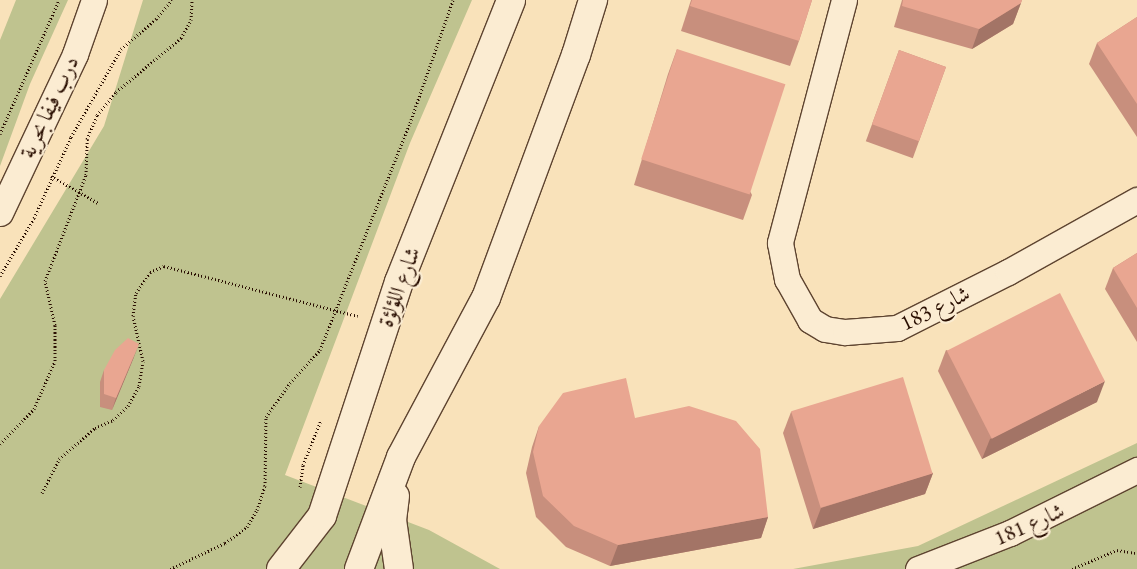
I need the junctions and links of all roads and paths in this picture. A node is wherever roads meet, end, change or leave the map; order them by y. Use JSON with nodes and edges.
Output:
{"nodes":[{"id":1,"x":59,"y":0,"type":"edge"},
{"id":2,"x":94,"y":0,"type":"edge"},
{"id":3,"x":172,"y":0,"type":"edge"},
{"id":4,"x":192,"y":0,"type":"edge"},
{"id":5,"x":453,"y":0,"type":"edge"},
{"id":6,"x":511,"y":0,"type":"edge"},
{"id":7,"x":593,"y":0,"type":"edge"},
{"id":8,"x":844,"y":0,"type":"edge"},
{"id":9,"x":0,"y":134,"type":"edge"},
{"id":10,"x":52,"y":176,"type":"junction"},
{"id":11,"x":80,"y":194,"type":"junction"},
{"id":12,"x":1137,"y":200,"type":"edge"},
{"id":13,"x":98,"y":203,"type":"dead end"},
{"id":14,"x":0,"y":213,"type":"edge"},
{"id":15,"x":0,"y":276,"type":"edge"},
{"id":16,"x":337,"y":309,"type":"junction"},
{"id":17,"x":363,"y":318,"type":"dead end"},
{"id":18,"x":0,"y":444,"type":"edge"},
{"id":19,"x":401,"y":457,"type":"junction"},
{"id":20,"x":1137,"y":470,"type":"edge"},
{"id":21,"x":42,"y":493,"type":"dead end"},
{"id":22,"x":1137,"y":553,"type":"edge"},
{"id":23,"x":170,"y":569,"type":"edge"},
{"id":24,"x":281,"y":569,"type":"edge"},
{"id":25,"x":359,"y":569,"type":"edge"},
{"id":26,"x":399,"y":569,"type":"edge"},
{"id":27,"x":918,"y":569,"type":"edge"},
{"id":28,"x":1072,"y":569,"type":"edge"}],
"edges":[{"from":1,"to":9,"type":"path"},
{"from":2,"to":14,"type":"street","name":"درب فيفا بحرية"},
{"from":3,"to":10,"type":"path"},
{"from":4,"to":11,"type":"path"},
{"from":5,"to":16,"type":"path"},
{"from":6,"to":24,"type":"main road","name":"شارع اللؤلؤة"},
{"from":7,"to":19,"type":"main road"},
{"from":8,"to":12,"type":"street","name":"شارع 183"},
{"from":10,"to":11,"type":"path"},
{"from":10,"to":15,"type":"path"},
{"from":11,"to":13,"type":"path"},
{"from":11,"to":18,"type":"path"},
{"from":16,"to":17,"type":"path"},
{"from":16,"to":21,"type":"path"},
{"from":16,"to":23,"type":"path"},
{"from":19,"to":25,"type":"main road"},
{"from":19,"to":26,"type":"main road"},
{"from":20,"to":27,"type":"street","name":"شارع 181"},
{"from":22,"to":28,"type":"path"}]}
